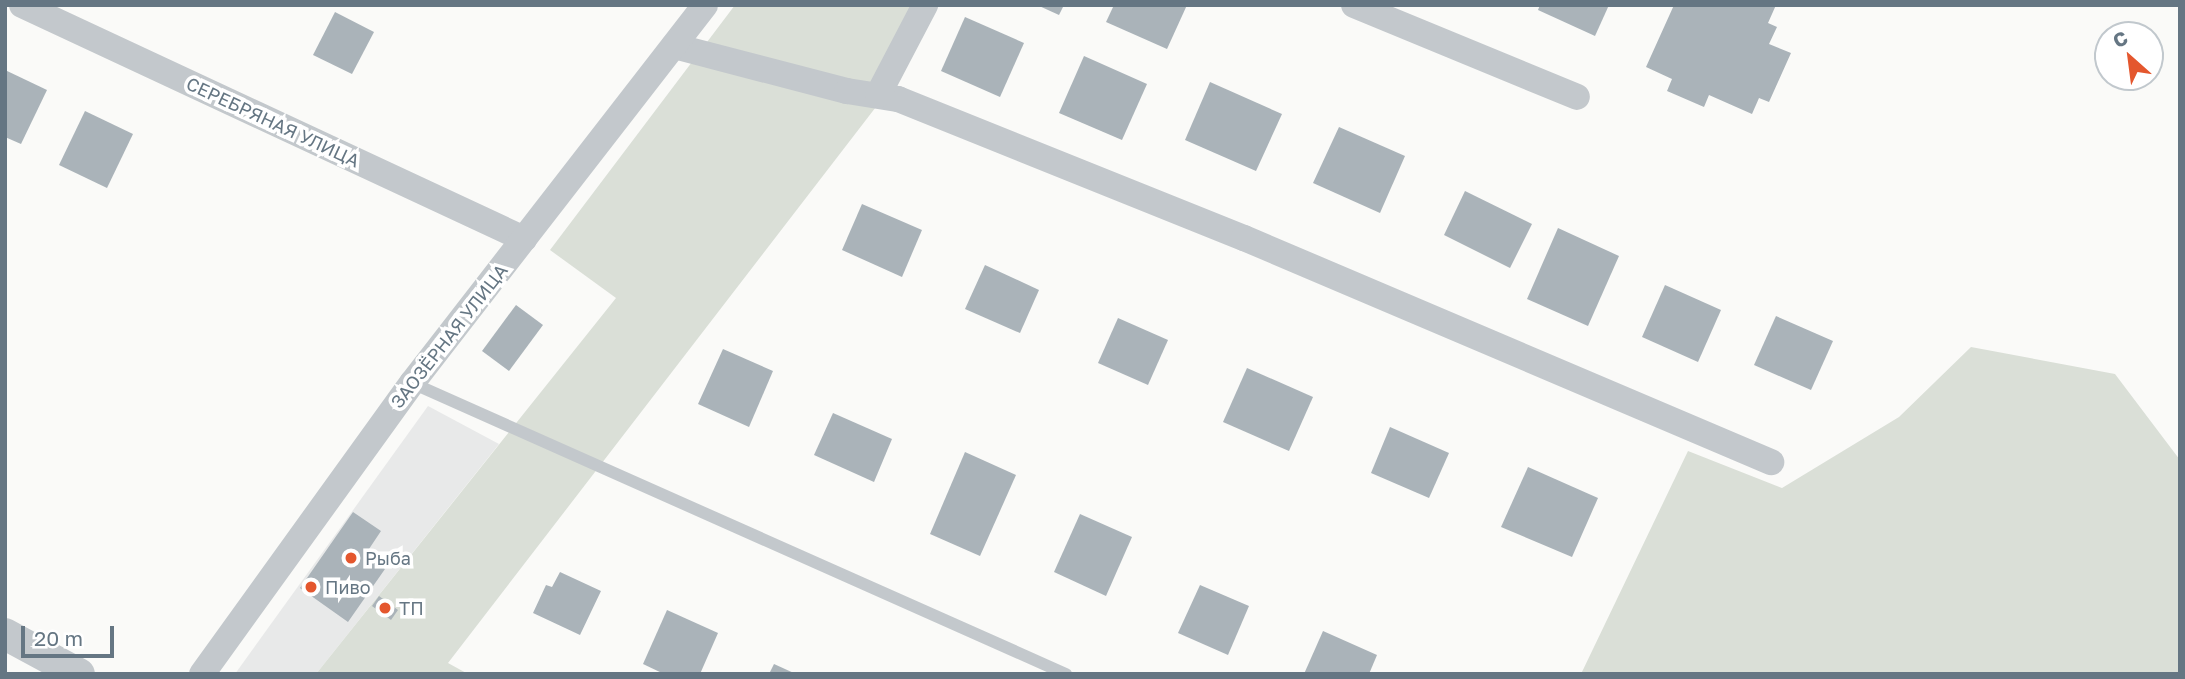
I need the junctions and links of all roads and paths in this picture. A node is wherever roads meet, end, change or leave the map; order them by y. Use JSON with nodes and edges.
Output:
{"nodes":[{"id":1,"x":22,"y":5,"type":"edge"},
{"id":2,"x":705,"y":5,"type":"edge"},
{"id":3,"x":925,"y":5,"type":"edge"},
{"id":4,"x":1354,"y":5,"type":"edge"},
{"id":5,"x":674,"y":46,"type":"junction"},
{"id":6,"x":878,"y":95,"type":"junction"},
{"id":7,"x":1577,"y":97,"type":"dead end"},
{"id":8,"x":524,"y":239,"type":"junction"},
{"id":9,"x":412,"y":383,"type":"junction"},
{"id":10,"x":1771,"y":462,"type":"dead end"},
{"id":11,"x":5,"y":634,"type":"edge"},
{"id":12,"x":79,"y":674,"type":"edge"},
{"id":13,"x":202,"y":674,"type":"edge"},
{"id":14,"x":1066,"y":674,"type":"edge"}],
"edges":[{"from":1,"to":8,"type":"street","name":"СЕРЕБРЯНАЯ УЛИЦА"},
{"from":2,"to":5,"type":"street","name":"ЗАОЗЁРНАЯ УЛИЦА"},
{"from":3,"to":6,"type":"street"},
{"from":4,"to":7,"type":"street"},
{"from":5,"to":6,"type":"street"},
{"from":5,"to":8,"type":"street","name":"ЗАОЗЁРНАЯ УЛИЦА"},
{"from":6,"to":10,"type":"street"},
{"from":8,"to":9,"type":"street","name":"ЗАОЗЁРНАЯ УЛИЦА"},
{"from":9,"to":13,"type":"street","name":"ЗАОЗЁРНАЯ УЛИЦА"},
{"from":9,"to":14,"type":"lane"},
{"from":11,"to":12,"type":"street"}]}
